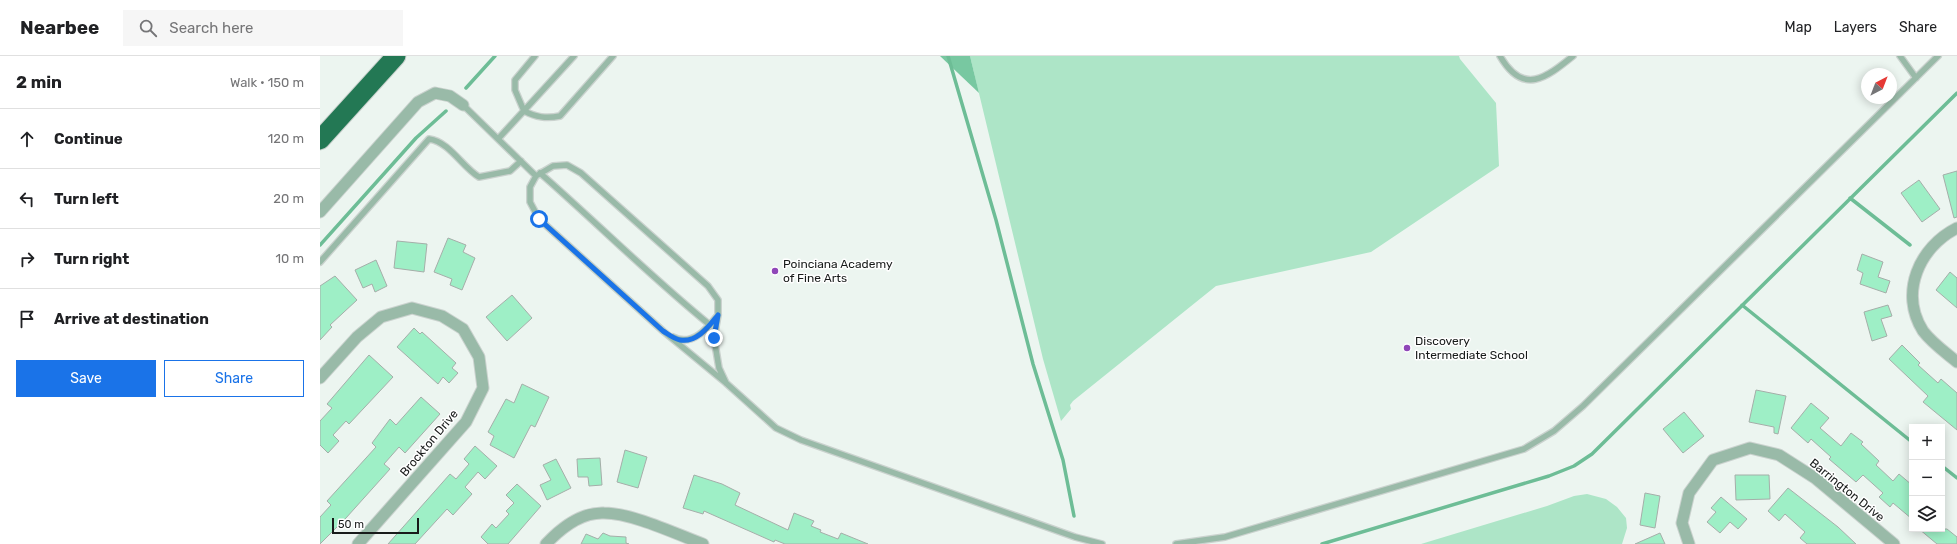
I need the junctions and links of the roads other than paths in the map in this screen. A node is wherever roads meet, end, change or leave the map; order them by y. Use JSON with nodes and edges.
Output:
{"nodes":[{"id":1,"x":382,"y":56,"type":"edge"},
{"id":2,"x":396,"y":56,"type":"edge"},
{"id":3,"x":535,"y":56,"type":"edge"},
{"id":4,"x":574,"y":56,"type":"edge"},
{"id":5,"x":613,"y":56,"type":"edge"},
{"id":6,"x":1500,"y":56,"type":"edge"},
{"id":7,"x":1573,"y":56,"type":"edge"},
{"id":8,"x":1900,"y":56,"type":"edge"},
{"id":9,"x":1938,"y":56,"type":"edge"},
{"id":10,"x":1916,"y":78,"type":"junction"},
{"id":11,"x":463,"y":105,"type":"joint"},
{"id":12,"x":524,"y":111,"type":"junction"},
{"id":13,"x":320,"y":126,"type":"edge"},
{"id":14,"x":498,"y":139,"type":"junction"},
{"id":15,"x":320,"y":140,"type":"edge"},
{"id":16,"x":520,"y":161,"type":"junction"},
{"id":17,"x":538,"y":175,"type":"junction"},
{"id":18,"x":320,"y":212,"type":"edge"},
{"id":19,"x":1957,"y":228,"type":"edge"},
{"id":20,"x":320,"y":262,"type":"edge"},
{"id":21,"x":718,"y":315,"type":"junction"},
{"id":22,"x":710,"y":325,"type":"junction"},
{"id":23,"x":663,"y":331,"type":"junction"},
{"id":24,"x":1957,"y":362,"type":"edge"},
{"id":25,"x":320,"y":378,"type":"edge"},
{"id":26,"x":726,"y":383,"type":"junction"},
{"id":27,"x":358,"y":544,"type":"edge"},
{"id":28,"x":546,"y":544,"type":"edge"},
{"id":29,"x":703,"y":544,"type":"edge"},
{"id":30,"x":1102,"y":544,"type":"edge"},
{"id":31,"x":1176,"y":544,"type":"edge"},
{"id":32,"x":1689,"y":544,"type":"edge"},
{"id":33,"x":1894,"y":544,"type":"edge"}],
"edges":[{"from":1,"to":13,"type":"highway"},
{"from":2,"to":15,"type":"highway"},
{"from":3,"to":12,"type":"lane"},
{"from":4,"to":12,"type":"lane"},
{"from":5,"to":12,"type":"lane"},
{"from":6,"to":7,"type":"lane"},
{"from":8,"to":10,"type":"lane"},
{"from":9,"to":10,"type":"lane"},
{"from":10,"to":31,"type":"lane"},
{"from":11,"to":14,"type":"lane"},
{"from":11,"to":18,"type":"street"},
{"from":12,"to":14,"type":"lane"},
{"from":14,"to":16,"type":"lane"},
{"from":16,"to":17,"type":"lane"},
{"from":16,"to":20,"type":"lane"},
{"from":17,"to":21,"type":"lane"},
{"from":17,"to":22,"type":"lane"},
{"from":17,"to":23,"type":"lane"},
{"from":19,"to":24,"type":"street"},
{"from":21,"to":22,"type":"lane"},
{"from":21,"to":26,"type":"lane"},
{"from":22,"to":23,"type":"lane"},
{"from":23,"to":26,"type":"lane"},
{"from":25,"to":27,"type":"street","name":"Brockton Drive"},
{"from":26,"to":30,"type":"lane"},
{"from":28,"to":29,"type":"street"},
{"from":32,"to":33,"type":"street","name":"Barrington Drive"}]}
